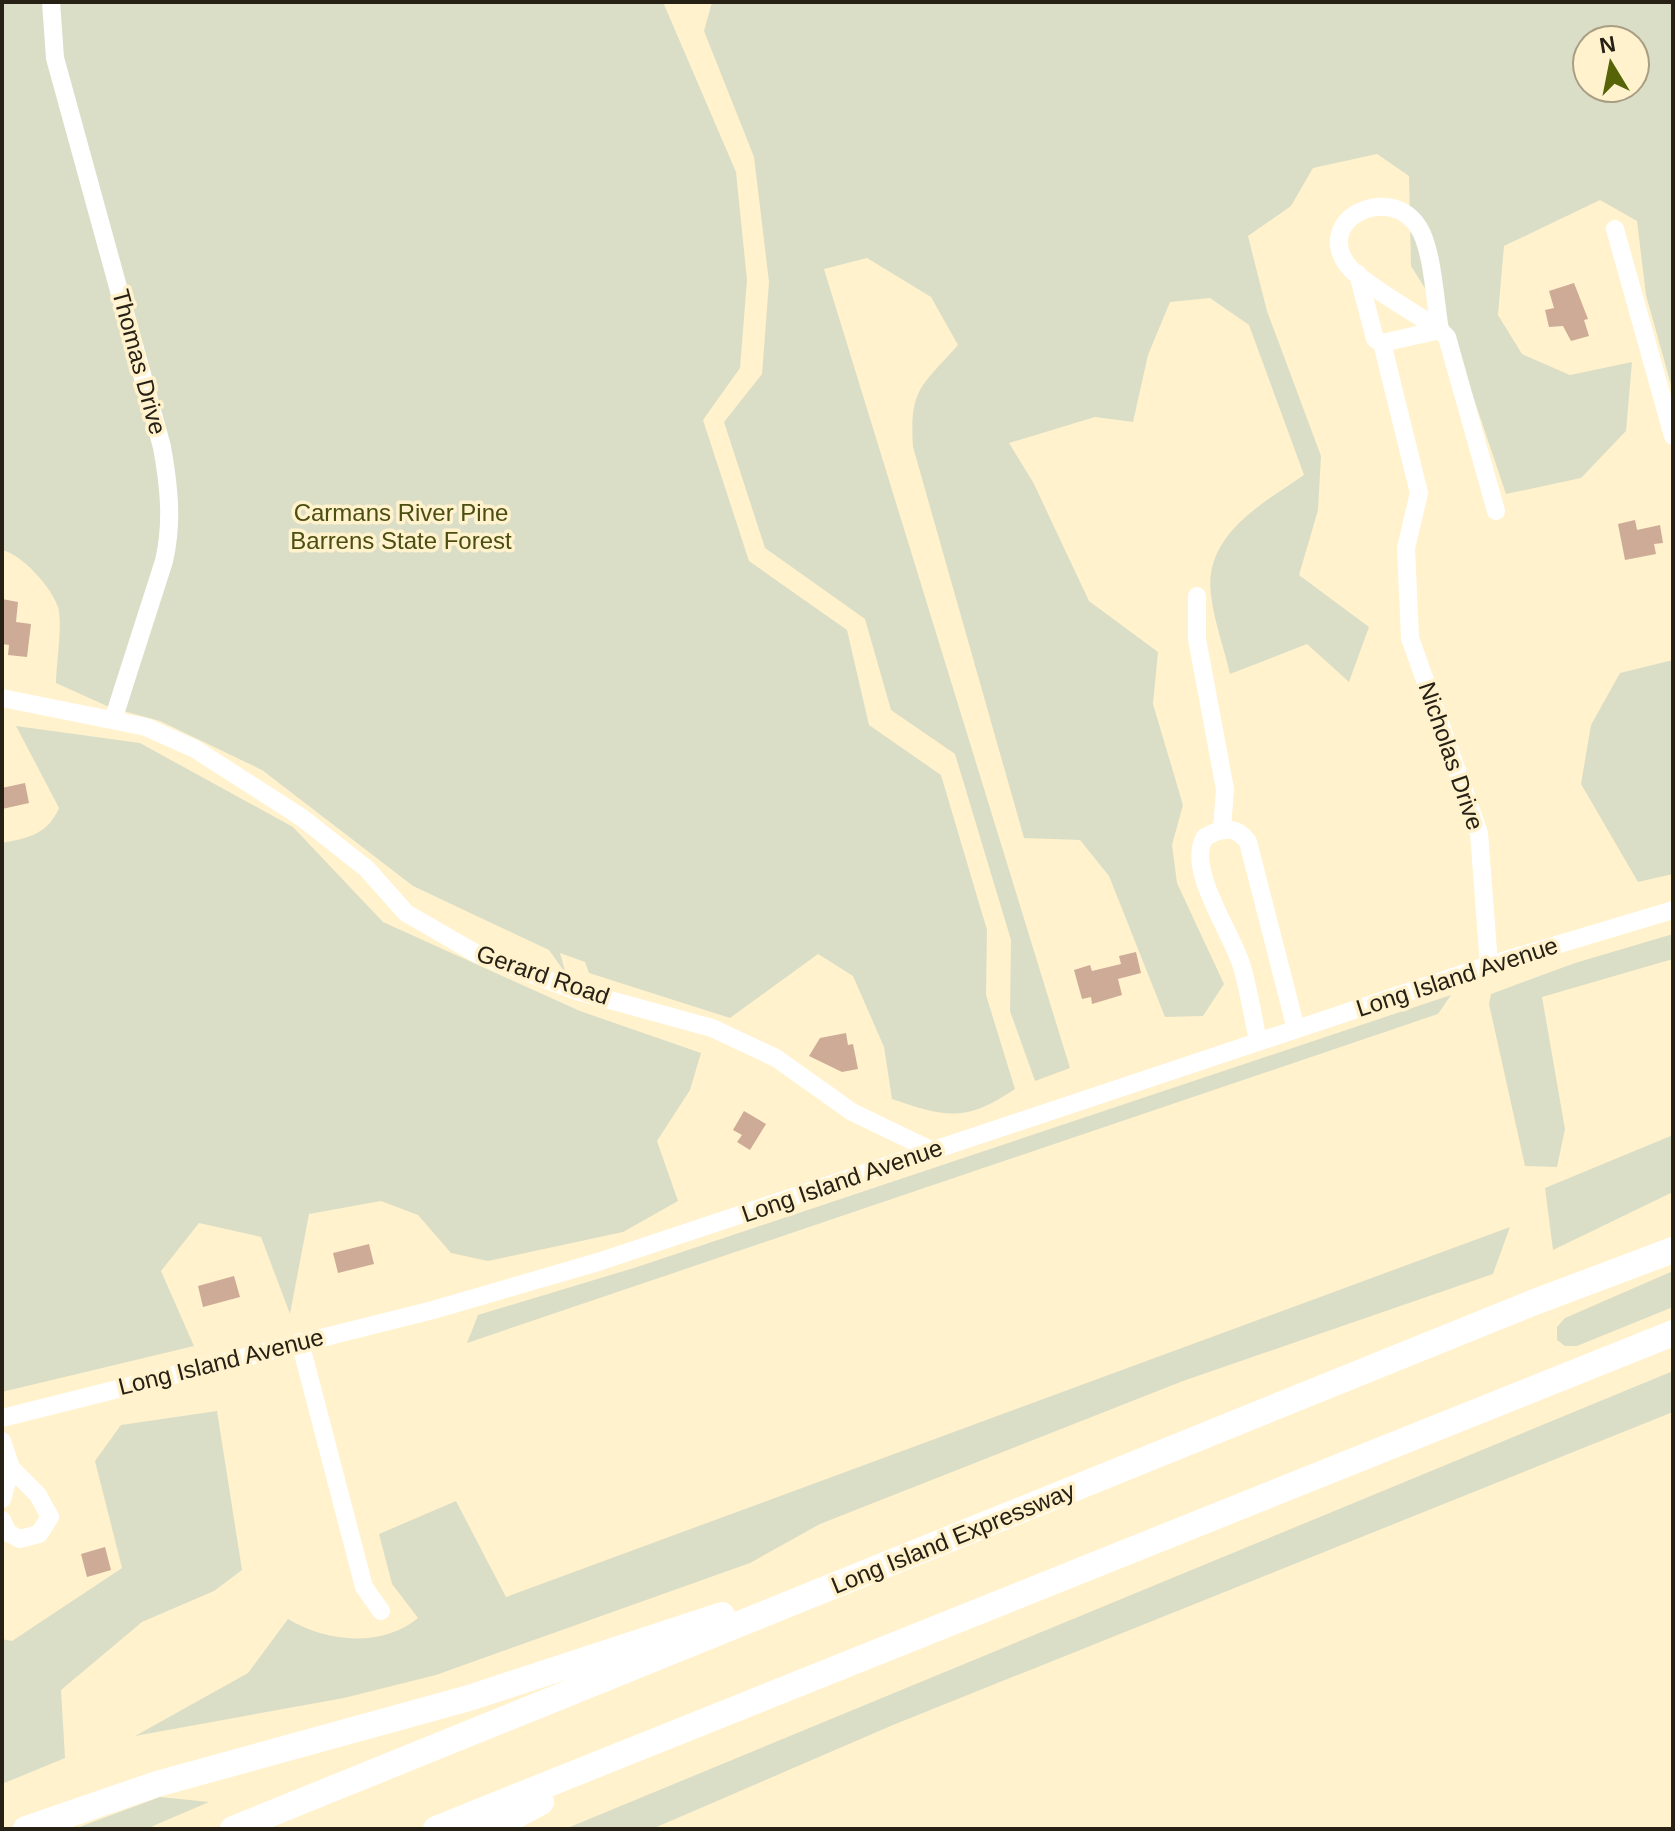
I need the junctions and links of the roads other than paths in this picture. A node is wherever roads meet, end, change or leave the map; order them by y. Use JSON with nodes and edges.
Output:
{"nodes":[{"id":1,"x":51,"y":2,"type":"edge"},
{"id":2,"x":1615,"y":229,"type":"dead end"},
{"id":3,"x":1358,"y":274,"type":"junction"},
{"id":4,"x":1440,"y":330,"type":"junction"},
{"id":5,"x":1382,"y":343,"type":"junction"},
{"id":6,"x":1673,"y":436,"type":"edge"},
{"id":7,"x":1496,"y":511,"type":"dead end"},
{"id":8,"x":1197,"y":596,"type":"dead end"},
{"id":9,"x":2,"y":698,"type":"edge"},
{"id":10,"x":113,"y":720,"type":"junction"},
{"id":11,"x":1222,"y":829,"type":"junction"},
{"id":12,"x":1673,"y":910,"type":"edge"},
{"id":13,"x":1489,"y":965,"type":"junction"},
{"id":14,"x":1296,"y":1029,"type":"junction"},
{"id":15,"x":1258,"y":1041,"type":"junction"},
{"id":16,"x":931,"y":1150,"type":"junction"},
{"id":17,"x":1673,"y":1250,"type":"edge"},
{"id":18,"x":1673,"y":1333,"type":"edge"},
{"id":19,"x":1673,"y":1341,"type":"edge"},
{"id":20,"x":300,"y":1342,"type":"junction"},
{"id":21,"x":1560,"y":1378,"type":"junction"},
{"id":22,"x":2,"y":1418,"type":"edge"},
{"id":23,"x":2,"y":1441,"type":"edge"},
{"id":24,"x":11,"y":1468,"type":"junction"},
{"id":25,"x":2,"y":1499,"type":"edge"},
{"id":26,"x":2,"y":1520,"type":"edge"},
{"id":27,"x":852,"y":1579,"type":"junction"},
{"id":28,"x":381,"y":1611,"type":"dead end"},
{"id":29,"x":635,"y":1749,"type":"junction"},
{"id":30,"x":26,"y":1829,"type":"edge"},
{"id":31,"x":233,"y":1829,"type":"edge"},
{"id":32,"x":436,"y":1829,"type":"edge"},
{"id":33,"x":491,"y":1829,"type":"edge"}],
"edges":[{"from":1,"to":10,"type":"street","name":"Thomas Drive"},
{"from":2,"to":6,"type":"street"},
{"from":3,"to":4,"type":"street"},
{"from":3,"to":4,"type":"street"},
{"from":3,"to":5,"type":"street","name":"Nicholas Drive"},
{"from":4,"to":5,"type":"street"},
{"from":4,"to":7,"type":"street"},
{"from":5,"to":13,"type":"street","name":"Nicholas Drive"},
{"from":8,"to":11,"type":"street"},
{"from":9,"to":10,"type":"street","name":"Gerard Road"},
{"from":10,"to":16,"type":"street","name":"Gerard Road"},
{"from":11,"to":14,"type":"street"},
{"from":11,"to":15,"type":"street"},
{"from":12,"to":13,"type":"street","name":"Long Island Avenue"},
{"from":13,"to":14,"type":"street","name":"Long Island Avenue"},
{"from":14,"to":15,"type":"street","name":"Long Island Avenue"},
{"from":15,"to":16,"type":"street","name":"Long Island Avenue"},
{"from":16,"to":20,"type":"street","name":"Long Island Avenue"},
{"from":17,"to":27,"type":"highway","name":"Long Island Expressway"},
{"from":18,"to":21,"type":"highway"},
{"from":19,"to":21,"type":"highway"},
{"from":20,"to":22,"type":"street","name":"Long Island Avenue"},
{"from":20,"to":28,"type":"street"},
{"from":21,"to":29,"type":"highway"},
{"from":23,"to":24,"type":"street"},
{"from":24,"to":25,"type":"street"},
{"from":24,"to":26,"type":"street"},
{"from":27,"to":30,"type":"highway"},
{"from":27,"to":31,"type":"highway","name":"Long Island Expressway"},
{"from":29,"to":32,"type":"highway"},
{"from":29,"to":33,"type":"highway"}]}
